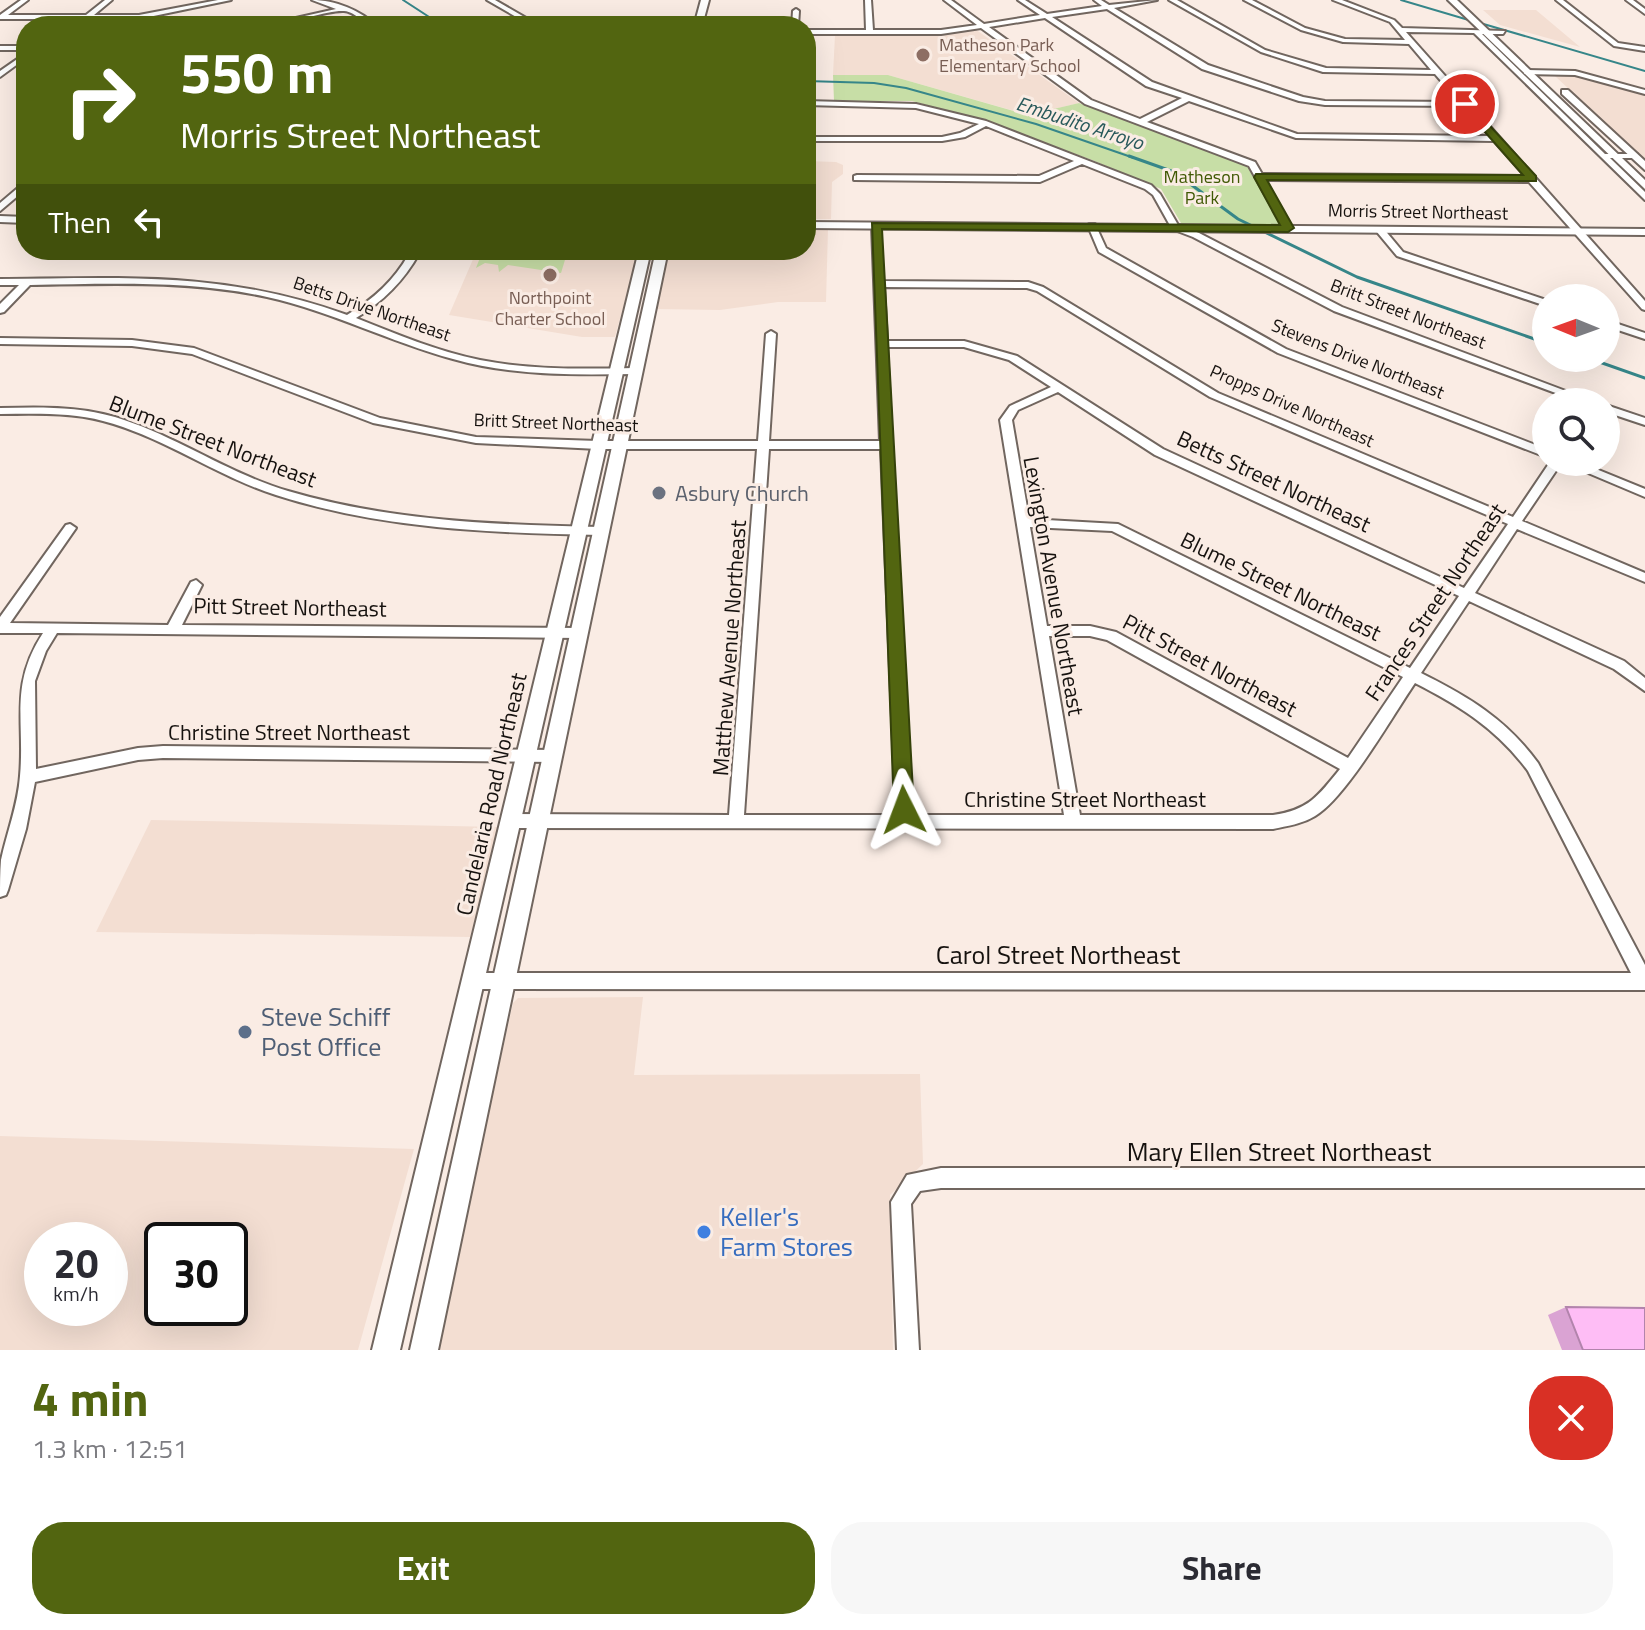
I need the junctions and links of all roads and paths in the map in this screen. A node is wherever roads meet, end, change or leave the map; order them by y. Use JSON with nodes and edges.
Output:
{"nodes":[{"id":1,"x":25,"y":0,"type":"edge"},
{"id":2,"x":109,"y":0,"type":"edge"},
{"id":3,"x":228,"y":0,"type":"edge"},
{"id":4,"x":315,"y":0,"type":"edge"},
{"id":5,"x":490,"y":0,"type":"edge"},
{"id":6,"x":716,"y":0,"type":"edge"},
{"id":7,"x":868,"y":0,"type":"edge"},
{"id":8,"x":947,"y":0,"type":"edge"},
{"id":9,"x":1021,"y":0,"type":"edge"},
{"id":10,"x":1097,"y":0,"type":"edge"},
{"id":11,"x":1154,"y":0,"type":"edge"},
{"id":12,"x":1172,"y":0,"type":"edge"},
{"id":13,"x":1247,"y":0,"type":"edge"},
{"id":14,"x":1336,"y":0,"type":"edge"},
{"id":15,"x":1452,"y":0,"type":"edge"},
{"id":16,"x":1468,"y":0,"type":"edge"},
{"id":17,"x":1559,"y":0,"type":"edge"},
{"id":18,"x":1629,"y":0,"type":"edge"},
{"id":19,"x":215,"y":1,"type":"edge"},
{"id":20,"x":1108,"y":7,"type":"junction"},
{"id":21,"x":344,"y":8,"type":"junction"},
{"id":22,"x":184,"y":10,"type":"junction"},
{"id":23,"x":796,"y":11,"type":"dead end"},
{"id":24,"x":1645,"y":12,"type":"edge"},
{"id":25,"x":713,"y":13,"type":"dead end"},
{"id":26,"x":89,"y":16,"type":"edge"},
{"id":27,"x":145,"y":16,"type":"edge"},
{"id":28,"x":194,"y":16,"type":"edge"},
{"id":29,"x":308,"y":16,"type":"edge"},
{"id":30,"x":357,"y":16,"type":"edge"},
{"id":31,"x":519,"y":16,"type":"edge"},
{"id":32,"x":796,"y":16,"type":"edge"},
{"id":33,"x":1046,"y":16,"type":"junction"},
{"id":34,"x":0,"y":17,"type":"edge"},
{"id":35,"x":983,"y":26,"type":"junction"},
{"id":36,"x":1400,"y":30,"type":"junction"},
{"id":37,"x":1487,"y":30,"type":"junction"},
{"id":38,"x":816,"y":32,"type":"edge"},
{"id":39,"x":870,"y":32,"type":"junction"},
{"id":40,"x":1410,"y":42,"type":"junction"},
{"id":41,"x":1645,"y":49,"type":"edge"},
{"id":42,"x":16,"y":63,"type":"edge"},
{"id":43,"x":1436,"y":72,"type":"junction"},
{"id":44,"x":1527,"y":72,"type":"junction"},
{"id":45,"x":1546,"y":73,"type":"junction"},
{"id":46,"x":0,"y":75,"type":"edge"},
{"id":47,"x":1645,"y":92,"type":"edge"},
{"id":48,"x":1189,"y":98,"type":"junction"},
{"id":49,"x":816,"y":103,"type":"edge"},
{"id":50,"x":1465,"y":104,"type":"junction"},
{"id":51,"x":1140,"y":122,"type":"junction"},
{"id":52,"x":986,"y":123,"type":"junction"},
{"id":53,"x":816,"y":139,"type":"edge"},
{"id":54,"x":1497,"y":139,"type":"junction"},
{"id":55,"x":1609,"y":156,"type":"junction"},
{"id":56,"x":1634,"y":156,"type":"junction"},
{"id":57,"x":1081,"y":161,"type":"junction"},
{"id":58,"x":1645,"y":167,"type":"edge"},
{"id":59,"x":1260,"y":177,"type":"junction"},
{"id":60,"x":857,"y":178,"type":"dead end"},
{"id":61,"x":1532,"y":179,"type":"junction"},
{"id":62,"x":1645,"y":186,"type":"edge"},
{"id":63,"x":16,"y":193,"type":"edge"},
{"id":64,"x":1645,"y":197,"type":"edge"},
{"id":65,"x":0,"y":208,"type":"edge"},
{"id":66,"x":816,"y":225,"type":"edge"},
{"id":67,"x":876,"y":226,"type":"junction"},
{"id":68,"x":1092,"y":226,"type":"junction"},
{"id":69,"x":1175,"y":227,"type":"junction"},
{"id":70,"x":1288,"y":228,"type":"junction"},
{"id":71,"x":1380,"y":230,"type":"junction"},
{"id":72,"x":1579,"y":232,"type":"junction"},
{"id":73,"x":1645,"y":232,"type":"edge"},
{"id":74,"x":410,"y":260,"type":"edge"},
{"id":75,"x":643,"y":260,"type":"edge"},
{"id":76,"x":659,"y":260,"type":"edge"},
{"id":77,"x":0,"y":282,"type":"edge"},
{"id":78,"x":27,"y":282,"type":"junction"},
{"id":79,"x":880,"y":284,"type":"junction"},
{"id":80,"x":1532,"y":298,"type":"edge"},
{"id":81,"x":1645,"y":307,"type":"edge"},
{"id":82,"x":0,"y":310,"type":"edge"},
{"id":83,"x":349,"y":318,"type":"junction"},
{"id":84,"x":1620,"y":328,"type":"edge"},
{"id":85,"x":771,"y":334,"type":"dead end"},
{"id":86,"x":1645,"y":336,"type":"edge"},
{"id":87,"x":0,"y":341,"type":"edge"},
{"id":88,"x":882,"y":344,"type":"junction"},
{"id":89,"x":625,"y":372,"type":"junction"},
{"id":90,"x":1059,"y":387,"type":"junction"},
{"id":91,"x":1552,"y":388,"type":"edge"},
{"id":92,"x":0,"y":411,"type":"edge"},
{"id":93,"x":1620,"y":413,"type":"edge"},
{"id":94,"x":1645,"y":422,"type":"edge"},
{"id":95,"x":619,"y":443,"type":"junction"},
{"id":96,"x":764,"y":444,"type":"junction"},
{"id":97,"x":598,"y":445,"type":"junction"},
{"id":98,"x":886,"y":445,"type":"junction"},
{"id":99,"x":1532,"y":448,"type":"edge"},
{"id":100,"x":1546,"y":476,"type":"edge"},
{"id":101,"x":1603,"y":476,"type":"edge"},
{"id":102,"x":1645,"y":493,"type":"edge"},
{"id":103,"x":1515,"y":522,"type":"junction"},
{"id":104,"x":1023,"y":523,"type":"junction"},
{"id":105,"x":70,"y":528,"type":"dead end"},
{"id":106,"x":579,"y":531,"type":"junction"},
{"id":107,"x":601,"y":531,"type":"junction"},
{"id":108,"x":1645,"y":578,"type":"edge"},
{"id":109,"x":196,"y":585,"type":"dead end"},
{"id":110,"x":1466,"y":594,"type":"junction"},
{"id":111,"x":0,"y":627,"type":"edge"},
{"id":112,"x":54,"y":627,"type":"junction"},
{"id":113,"x":173,"y":628,"type":"junction"},
{"id":114,"x":1042,"y":631,"type":"junction"},
{"id":115,"x":554,"y":633,"type":"junction"},
{"id":116,"x":579,"y":633,"type":"junction"},
{"id":117,"x":1413,"y":674,"type":"junction"},
{"id":118,"x":1645,"y":686,"type":"edge"},
{"id":119,"x":525,"y":756,"type":"junction"},
{"id":120,"x":553,"y":756,"type":"junction"},
{"id":121,"x":1350,"y":767,"type":"junction"},
{"id":122,"x":28,"y":777,"type":"junction"},
{"id":123,"x":510,"y":821,"type":"junction"},
{"id":124,"x":904,"y":821,"type":"junction"},
{"id":125,"x":1073,"y":821,"type":"junction"},
{"id":126,"x":538,"y":822,"type":"junction"},
{"id":127,"x":736,"y":822,"type":"junction"},
{"id":128,"x":0,"y":890,"type":"edge"},
{"id":129,"x":472,"y":981,"type":"junction"},
{"id":130,"x":1645,"y":981,"type":"edge"},
{"id":131,"x":504,"y":982,"type":"junction"},
{"id":132,"x":1645,"y":1178,"type":"edge"},
{"id":133,"x":386,"y":1350,"type":"edge"},
{"id":134,"x":424,"y":1350,"type":"edge"},
{"id":135,"x":908,"y":1350,"type":"edge"}],
"edges":[{"from":1,"to":34,"type":"street"},
{"from":2,"to":26,"type":"street"},
{"from":3,"to":19,"type":"street"},
{"from":4,"to":21,"type":"street"},
{"from":5,"to":31,"type":"street"},
{"from":6,"to":25,"type":"main road"},
{"from":7,"to":39,"type":"street"},
{"from":8,"to":35,"type":"street"},
{"from":9,"to":33,"type":"street"},
{"from":10,"to":20,"type":"street"},
{"from":11,"to":20,"type":"street"},
{"from":12,"to":43,"type":"street"},
{"from":13,"to":40,"type":"street"},
{"from":14,"to":36,"type":"street"},
{"from":15,"to":37,"type":"main road"},
{"from":16,"to":37,"type":"main road"},
{"from":17,"to":41,"type":"street"},
{"from":18,"to":24,"type":"street"},
{"from":19,"to":22,"type":"street"},
{"from":20,"to":33,"type":"street"},
{"from":20,"to":50,"type":"street"},
{"from":21,"to":29,"type":"street"},
{"from":21,"to":30,"type":"street"},
{"from":22,"to":27,"type":"street"},
{"from":22,"to":28,"type":"street"},
{"from":23,"to":32,"type":"street"},
{"from":33,"to":35,"type":"street"},
{"from":33,"to":48,"type":"street"},
{"from":35,"to":39,"type":"street"},
{"from":35,"to":51,"type":"street"},
{"from":36,"to":37,"type":"street"},
{"from":36,"to":40,"type":"street"},
{"from":37,"to":44,"type":"main road"},
{"from":37,"to":45,"type":"main road"},
{"from":37,"to":55,"type":"street"},
{"from":38,"to":39,"type":"street"},
{"from":40,"to":43,"type":"street"},
{"from":42,"to":46,"type":"street"},
{"from":43,"to":50,"type":"street"},
{"from":44,"to":45,"type":"street"},
{"from":44,"to":55,"type":"main road"},
{"from":45,"to":47,"type":"street"},
{"from":45,"to":56,"type":"main road"},
{"from":48,"to":51,"type":"street"},
{"from":48,"to":54,"type":"street"},
{"from":49,"to":52,"type":"street"},
{"from":50,"to":54,"type":"street"},
{"from":51,"to":59,"type":"street"},
{"from":52,"to":53,"type":"street"},
{"from":52,"to":57,"type":"street"},
{"from":54,"to":61,"type":"street"},
{"from":55,"to":56,"type":"street"},
{"from":55,"to":62,"type":"main road"},
{"from":55,"to":64,"type":"street"},
{"from":56,"to":58,"type":"main road"},
{"from":57,"to":60,"type":"street"},
{"from":57,"to":69,"type":"street"},
{"from":59,"to":61,"type":"street"},
{"from":59,"to":70,"type":"street"},
{"from":61,"to":72,"type":"street"},
{"from":63,"to":65,"type":"street"},
{"from":66,"to":67,"type":"main road","name":"Morris Street Northeast"},
{"from":67,"to":68,"type":"main road","name":"Morris Street Northeast"},
{"from":67,"to":79,"type":"street"},
{"from":68,"to":69,"type":"main road","name":"Morris Street Northeast"},
{"from":68,"to":99,"type":"street","name":"Stevens Drive Northeast"},
{"from":69,"to":70,"type":"main road","name":"Morris Street Northeast"},
{"from":69,"to":91,"type":"street","name":"Britt Street Northeast"},
{"from":70,"to":71,"type":"main road","name":"Morris Street Northeast"},
{"from":71,"to":72,"type":"main road","name":"Morris Street Northeast"},
{"from":71,"to":80,"type":"street"},
{"from":72,"to":73,"type":"main road","name":"Morris Street Northeast"},
{"from":72,"to":81,"type":"street"},
{"from":74,"to":83,"type":"street"},
{"from":75,"to":89,"type":"main road","name":"Candelaria Road Northeast"},
{"from":76,"to":89,"type":"main road","name":"Candelaria Road Northeast"},
{"from":77,"to":78,"type":"street","name":"Betts Drive Northeast"},
{"from":78,"to":82,"type":"street"},
{"from":78,"to":83,"type":"street","name":"Betts Drive Northeast"},
{"from":79,"to":88,"type":"street"},
{"from":79,"to":103,"type":"street","name":"Propps Drive Northeast"},
{"from":83,"to":89,"type":"street","name":"Betts Drive Northeast"},
{"from":84,"to":86,"type":"street"},
{"from":85,"to":96,"type":"street","name":"Matthew Avenue Northeast"},
{"from":87,"to":97,"type":"street","name":"Britt Street Northeast"},
{"from":88,"to":90,"type":"street","name":"Betts Street Northeast"},
{"from":88,"to":98,"type":"street"},
{"from":89,"to":95,"type":"main road","name":"Candelaria Road Northeast"},
{"from":89,"to":97,"type":"main road","name":"Candelaria Road Northeast"},
{"from":90,"to":104,"type":"street","name":"Lexington Avenue Northeast"},
{"from":90,"to":110,"type":"street","name":"Betts Street Northeast"},
{"from":92,"to":106,"type":"street","name":"Blume Street Northeast"},
{"from":93,"to":94,"type":"street"},
{"from":95,"to":96,"type":"street","name":"Britt Street Northeast"},
{"from":95,"to":97,"type":"street","name":"Britt Street Northeast"},
{"from":95,"to":107,"type":"main road","name":"Candelaria Road Northeast"},
{"from":96,"to":98,"type":"street","name":"Britt Street Northeast"},
{"from":96,"to":127,"type":"street","name":"Matthew Avenue Northeast"},
{"from":97,"to":106,"type":"main road","name":"Candelaria Road Northeast"},
{"from":98,"to":124,"type":"street"},
{"from":100,"to":103,"type":"street","name":"Frances Street Northeast"},
{"from":101,"to":102,"type":"street"},
{"from":103,"to":108,"type":"street","name":"Propps Drive Northeast"},
{"from":103,"to":110,"type":"street","name":"Frances Street Northeast"},
{"from":104,"to":114,"type":"street","name":"Lexington Avenue Northeast"},
{"from":104,"to":117,"type":"street","name":"Blume Street Northeast"},
{"from":105,"to":111,"type":"street"},
{"from":106,"to":107,"type":"street","name":"Blume Street Northeast"},
{"from":106,"to":115,"type":"main road","name":"Candelaria Road Northeast"},
{"from":107,"to":116,"type":"main road","name":"Candelaria Road Northeast"},
{"from":109,"to":113,"type":"street"},
{"from":110,"to":117,"type":"street","name":"Frances Street Northeast"},
{"from":110,"to":118,"type":"street","name":"Betts Street Northeast"},
{"from":111,"to":112,"type":"street","name":"Pitt Street Northeast"},
{"from":112,"to":113,"type":"street","name":"Pitt Street Northeast"},
{"from":112,"to":122,"type":"street"},
{"from":113,"to":115,"type":"street","name":"Pitt Street Northeast"},
{"from":114,"to":121,"type":"street","name":"Pitt Street Northeast"},
{"from":114,"to":125,"type":"street","name":"Lexington Avenue Northeast"},
{"from":115,"to":116,"type":"street","name":"Pitt Street Northeast"},
{"from":115,"to":119,"type":"main road","name":"Candelaria Road Northeast"},
{"from":116,"to":120,"type":"main road","name":"Candelaria Road Northeast"},
{"from":117,"to":121,"type":"street","name":"Frances Street Northeast"},
{"from":117,"to":130,"type":"street","name":"Blume Street Northeast"},
{"from":119,"to":120,"type":"street","name":"Christine Street Northeast"},
{"from":119,"to":122,"type":"street","name":"Christine Street Northeast"},
{"from":119,"to":123,"type":"main road","name":"Candelaria Road Northeast"},
{"from":120,"to":126,"type":"main road","name":"Candelaria Road Northeast"},
{"from":121,"to":125,"type":"street","name":"Christine Street Northeast"},
{"from":122,"to":128,"type":"street"},
{"from":123,"to":126,"type":"street","name":"Christine Street Northeast"},
{"from":123,"to":129,"type":"main road","name":"Candelaria Road Northeast"},
{"from":124,"to":125,"type":"street","name":"Christine Street Northeast"},
{"from":124,"to":127,"type":"street","name":"Christine Street Northeast"},
{"from":126,"to":127,"type":"street","name":"Christine Street Northeast"},
{"from":126,"to":131,"type":"main road","name":"Candelaria Road Northeast"},
{"from":129,"to":131,"type":"street","name":"Carol Street Northeast"},
{"from":129,"to":133,"type":"main road","name":"Candelaria Road Northeast"},
{"from":130,"to":131,"type":"street","name":"Carol Street Northeast"},
{"from":131,"to":134,"type":"main road","name":"Candelaria Road Northeast"},
{"from":132,"to":135,"type":"street","name":"Mary Ellen Street Northeast"}]}
